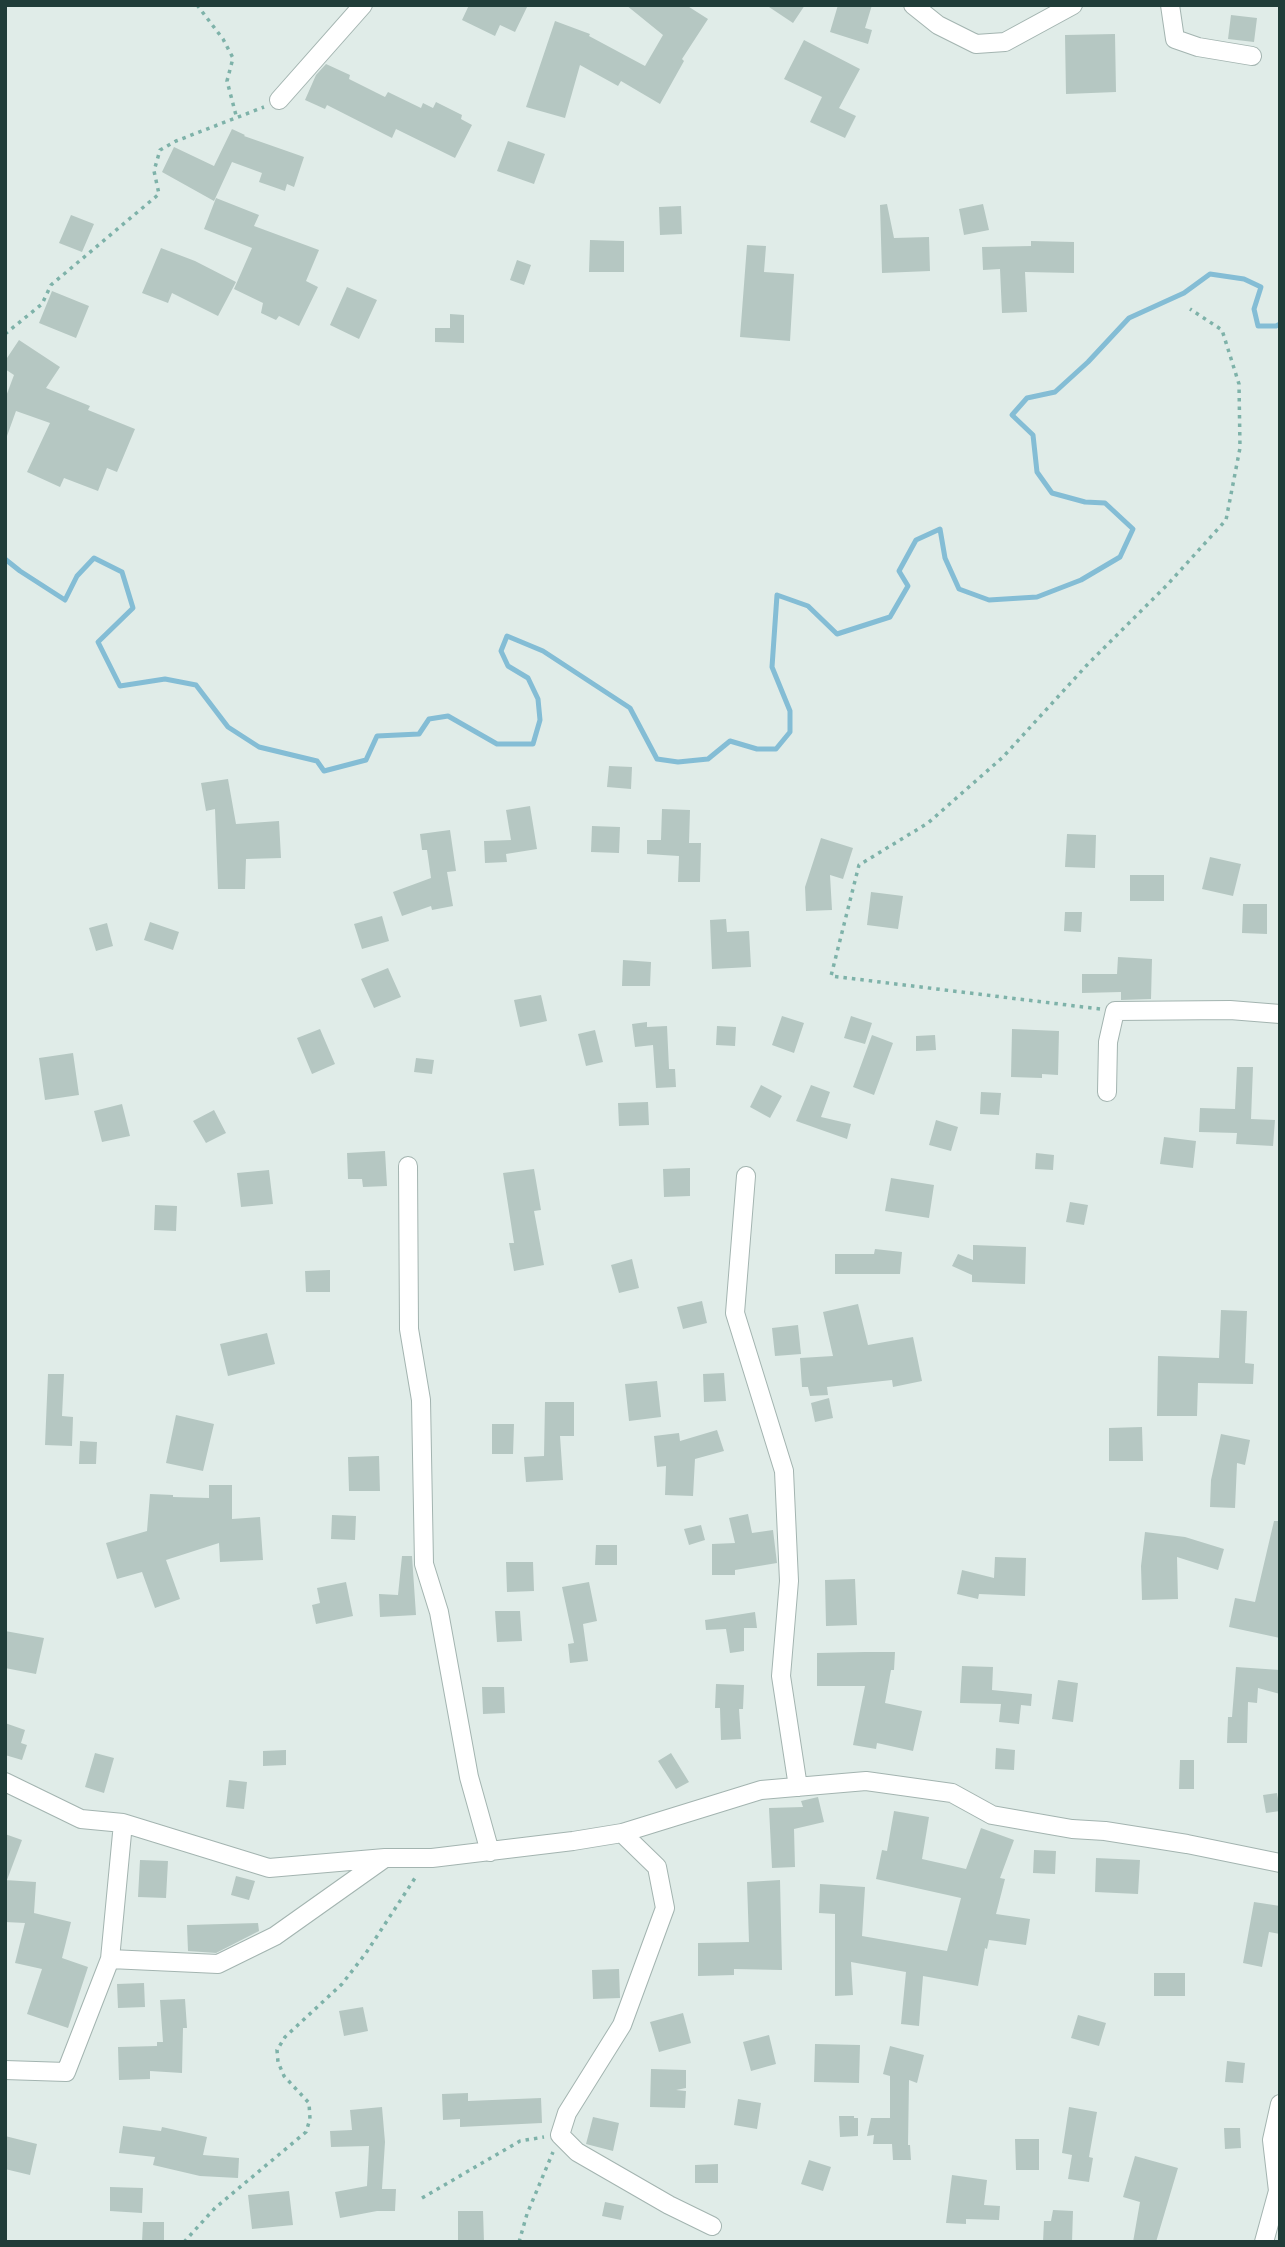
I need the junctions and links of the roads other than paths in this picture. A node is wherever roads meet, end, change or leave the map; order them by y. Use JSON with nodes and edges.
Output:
{"nodes":[{"id":1,"x":363,"y":5,"type":"edge"},
{"id":2,"x":913,"y":5,"type":"edge"},
{"id":3,"x":1073,"y":5,"type":"edge"},
{"id":4,"x":1170,"y":5,"type":"edge"},
{"id":5,"x":1252,"y":55,"type":"dead end"},
{"id":6,"x":279,"y":100,"type":"road end"},
{"id":7,"x":1280,"y":1014,"type":"edge"},
{"id":8,"x":1107,"y":1092,"type":"dead end"},
{"id":9,"x":408,"y":1166,"type":"dead end"},
{"id":10,"x":746,"y":1176,"type":"dead end"},
{"id":11,"x":5,"y":1782,"type":"edge"},
{"id":12,"x":798,"y":1787,"type":"junction"},
{"id":13,"x":123,"y":1823,"type":"junction"},
{"id":14,"x":622,"y":1833,"type":"junction"},
{"id":15,"x":490,"y":1852,"type":"junction"},
{"id":16,"x":386,"y":1858,"type":"junction"},
{"id":17,"x":1280,"y":1863,"type":"edge"},
{"id":18,"x":110,"y":1959,"type":"junction"},
{"id":19,"x":5,"y":2070,"type":"edge"},
{"id":20,"x":1280,"y":2104,"type":"edge"},
{"id":21,"x":712,"y":2226,"type":"dead end"},
{"id":22,"x":1264,"y":2242,"type":"edge"}],
"edges":[{"from":1,"to":6,"type":"street"},
{"from":2,"to":3,"type":"street"},
{"from":4,"to":5,"type":"street"},
{"from":7,"to":8,"type":"street"},
{"from":9,"to":15,"type":"street"},
{"from":10,"to":12,"type":"street"},
{"from":11,"to":13,"type":"street"},
{"from":12,"to":14,"type":"street"},
{"from":12,"to":17,"type":"street"},
{"from":13,"to":16,"type":"street"},
{"from":13,"to":18,"type":"street"},
{"from":14,"to":15,"type":"street"},
{"from":14,"to":21,"type":"street"},
{"from":15,"to":16,"type":"street"},
{"from":16,"to":18,"type":"street"},
{"from":18,"to":19,"type":"street"},
{"from":20,"to":22,"type":"street"}]}
